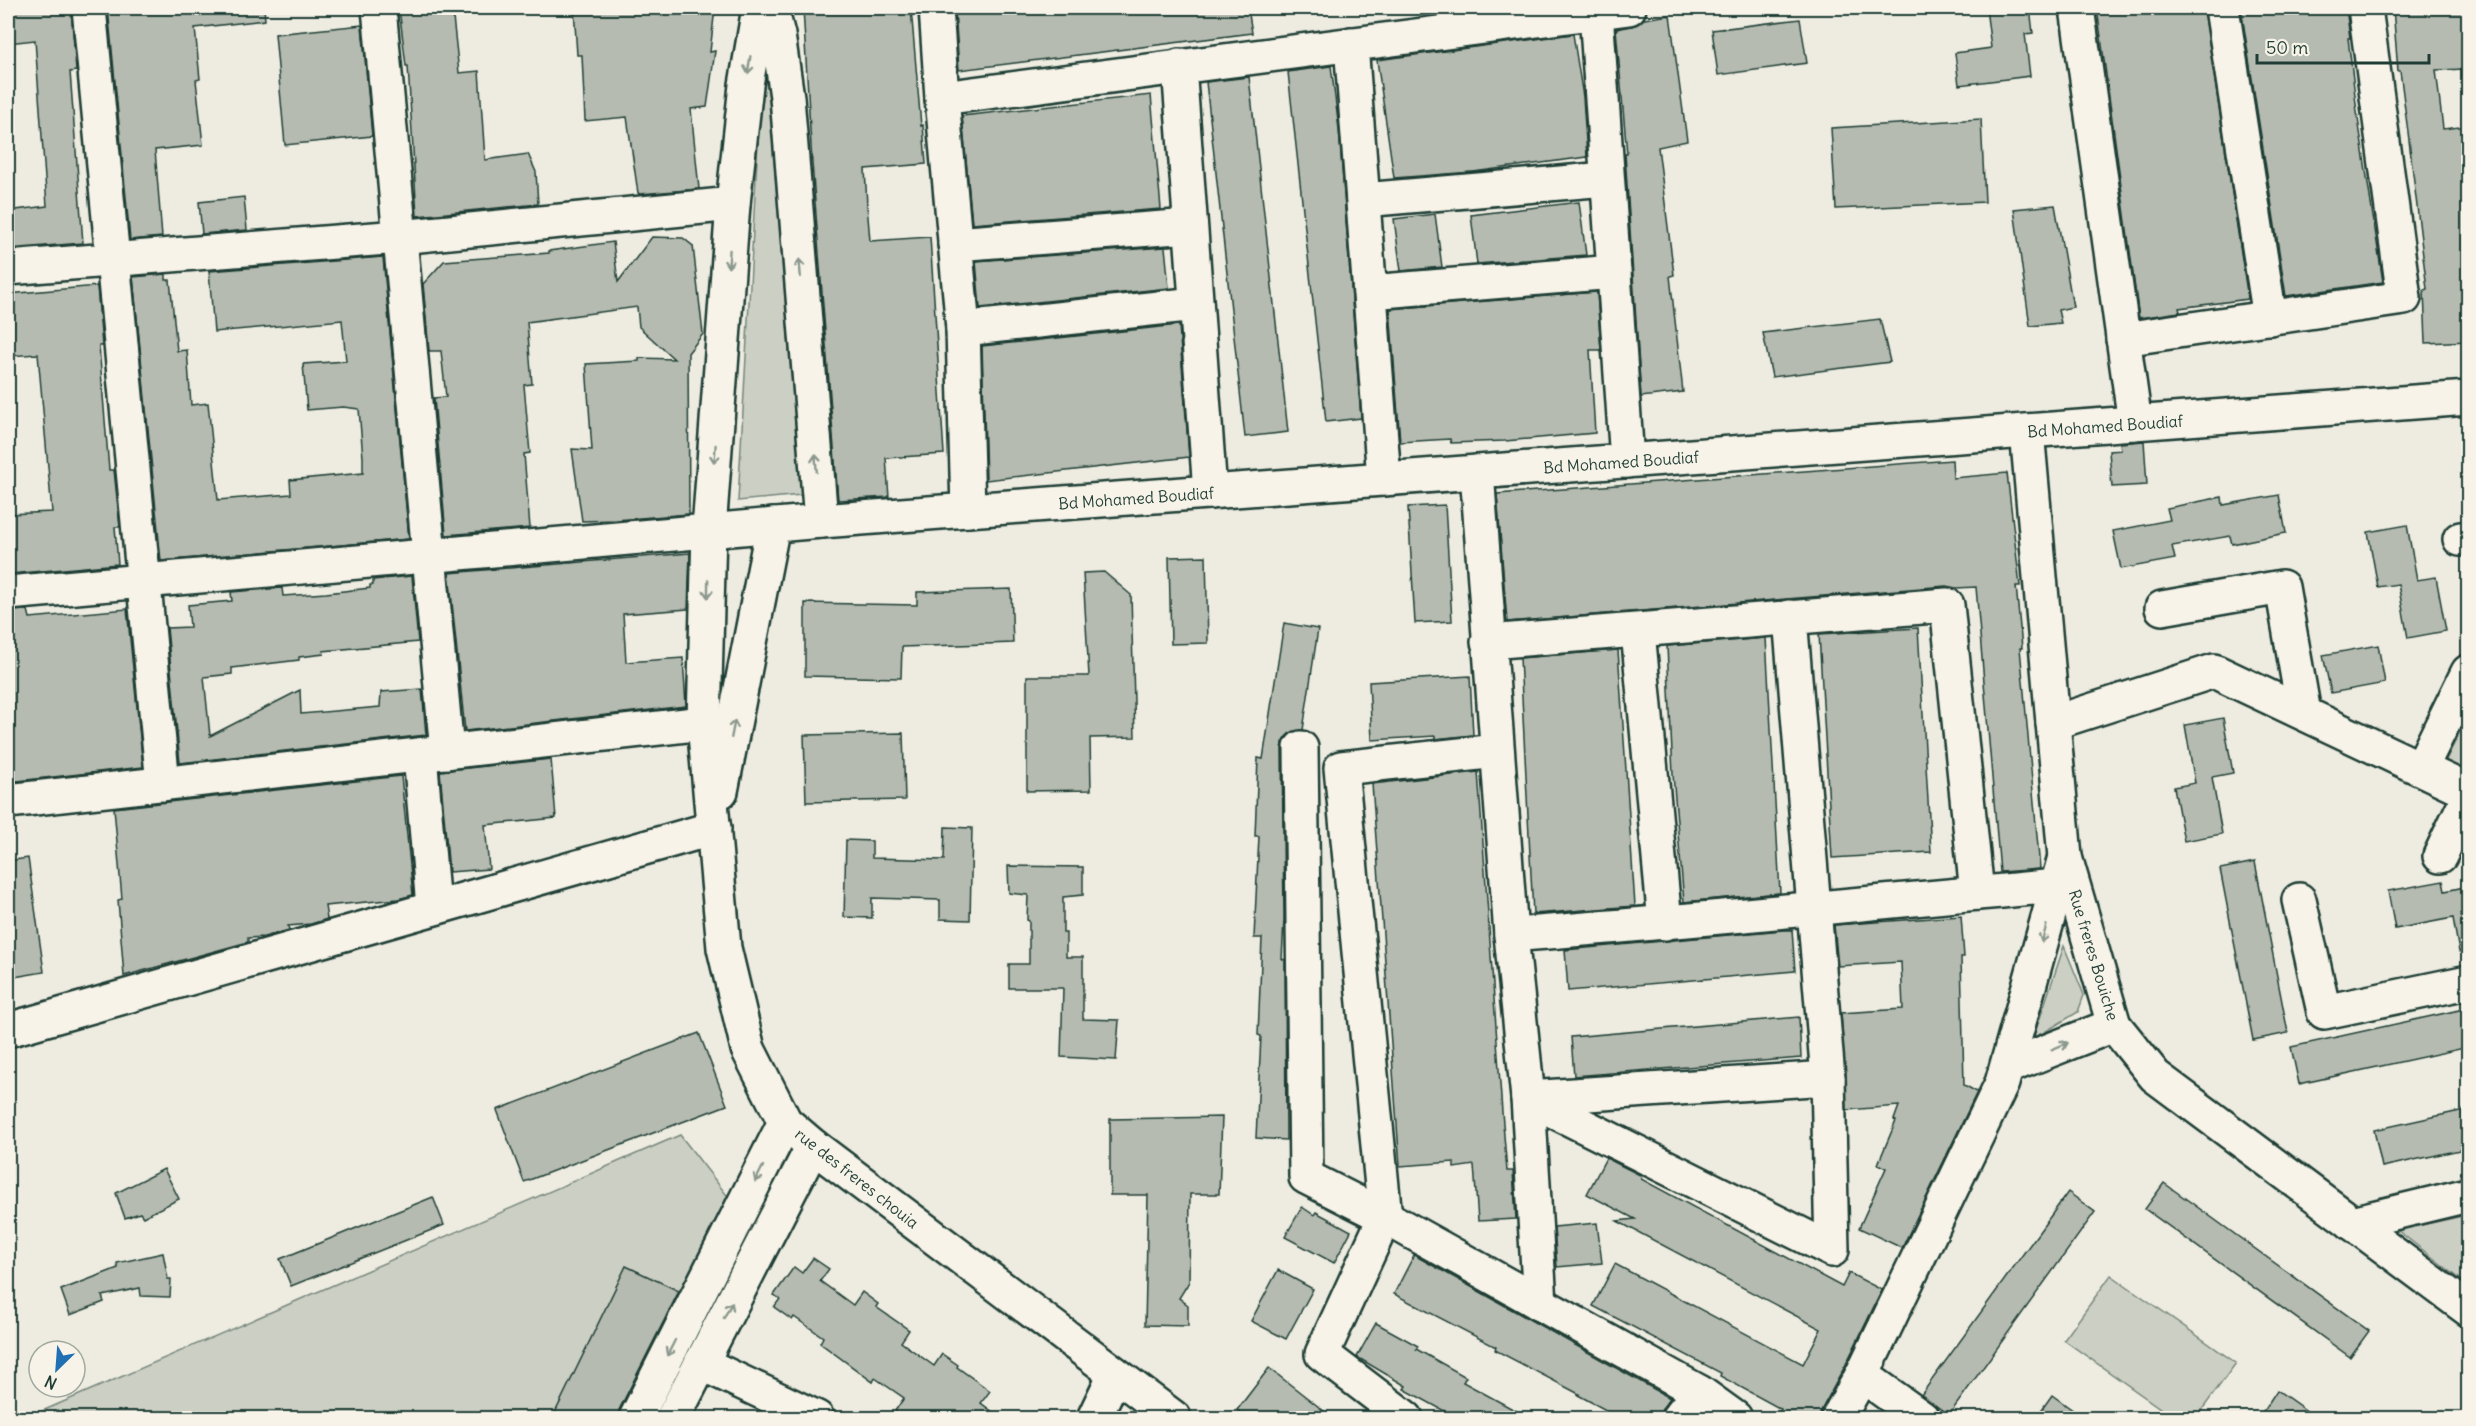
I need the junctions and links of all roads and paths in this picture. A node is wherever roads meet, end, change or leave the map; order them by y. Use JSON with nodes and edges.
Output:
{"nodes":[{"id":1,"x":89,"y":8,"type":"edge"},
{"id":2,"x":379,"y":8,"type":"edge"},
{"id":3,"x":759,"y":8,"type":"edge"},
{"id":4,"x":771,"y":8,"type":"edge"},
{"id":5,"x":936,"y":8,"type":"edge"},
{"id":6,"x":1629,"y":8,"type":"edge"},
{"id":7,"x":2077,"y":8,"type":"edge"},
{"id":8,"x":2222,"y":8,"type":"edge"},
{"id":9,"x":2365,"y":8,"type":"edge"},
{"id":10,"x":1596,"y":12,"type":"junction"},
{"id":11,"x":1351,"y":44,"type":"junction"},
{"id":12,"x":1179,"y":66,"type":"junction"},
{"id":13,"x":942,"y":98,"type":"junction"},
{"id":14,"x":1606,"y":179,"type":"junction"},
{"id":15,"x":1363,"y":200,"type":"junction"},
{"id":16,"x":733,"y":204,"type":"junction"},
{"id":17,"x":1190,"y":226,"type":"junction"},
{"id":18,"x":399,"y":237,"type":"junction"},
{"id":19,"x":955,"y":244,"type":"junction"},
{"id":20,"x":113,"y":259,"type":"junction"},
{"id":21,"x":8,"y":268,"type":"edge"},
{"id":22,"x":1614,"y":272,"type":"junction"},
{"id":23,"x":1370,"y":292,"type":"junction"},
{"id":24,"x":1196,"y":304,"type":"junction"},
{"id":25,"x":2270,"y":318,"type":"junction"},
{"id":26,"x":963,"y":329,"type":"junction"},
{"id":27,"x":2123,"y":339,"type":"junction"},
{"id":28,"x":2469,"y":398,"type":"edge"},
{"id":29,"x":2135,"y":423,"type":"junction"},
{"id":30,"x":2028,"y":431,"type":"junction"},
{"id":31,"x":1627,"y":461,"type":"junction"},
{"id":32,"x":1476,"y":472,"type":"junction"},
{"id":33,"x":1384,"y":479,"type":"junction"},
{"id":34,"x":1210,"y":492,"type":"junction"},
{"id":35,"x":968,"y":510,"type":"junction"},
{"id":36,"x":821,"y":521,"type":"junction"},
{"id":37,"x":773,"y":525,"type":"junction"},
{"id":38,"x":709,"y":530,"type":"junction"},
{"id":39,"x":429,"y":555,"type":"junction"},
{"id":40,"x":143,"y":581,"type":"junction"},
{"id":41,"x":8,"y":593,"type":"edge"},
{"id":42,"x":2162,"y":608,"type":"dead end"},
{"id":43,"x":1790,"y":617,"type":"junction"},
{"id":44,"x":1638,"y":632,"type":"junction"},
{"id":45,"x":1488,"y":642,"type":"junction"},
{"id":46,"x":2469,"y":672,"type":"edge"},
{"id":47,"x":2304,"y":713,"type":"junction"},
{"id":48,"x":704,"y":723,"type":"junction"},
{"id":49,"x":2053,"y":723,"type":"junction"},
{"id":50,"x":1301,"y":748,"type":"dead end"},
{"id":51,"x":1497,"y":751,"type":"junction"},
{"id":52,"x":434,"y":753,"type":"junction"},
{"id":53,"x":2421,"y":768,"type":"junction"},
{"id":54,"x":163,"y":784,"type":"junction"},
{"id":55,"x":2469,"y":791,"type":"edge"},
{"id":56,"x":2469,"y":797,"type":"edge"},
{"id":57,"x":8,"y":801,"type":"edge"},
{"id":58,"x":714,"y":828,"type":"junction"},
{"id":59,"x":2440,"y":856,"type":"dead end"},
{"id":60,"x":2062,"y":872,"type":"junction"},
{"id":61,"x":1977,"y":893,"type":"junction"},
{"id":62,"x":2299,"y":900,"type":"dead end"},
{"id":63,"x":433,"y":907,"type":"junction"},
{"id":64,"x":1815,"y":907,"type":"junction"},
{"id":65,"x":1665,"y":923,"type":"junction"},
{"id":66,"x":1510,"y":935,"type":"junction"},
{"id":67,"x":2469,"y":982,"type":"edge"},
{"id":68,"x":2114,"y":1024,"type":"junction"},
{"id":69,"x":8,"y":1030,"type":"edge"},
{"id":70,"x":2007,"y":1067,"type":"junction"},
{"id":71,"x":1828,"y":1078,"type":"junction"},
{"id":72,"x":1528,"y":1098,"type":"junction"},
{"id":73,"x":785,"y":1122,"type":"junction"},
{"id":74,"x":808,"y":1156,"type":"junction"},
{"id":75,"x":2469,"y":1195,"type":"edge"},
{"id":76,"x":1385,"y":1216,"type":"junction"},
{"id":77,"x":2352,"y":1223,"type":"junction"},
{"id":78,"x":1540,"y":1304,"type":"junction"},
{"id":79,"x":2469,"y":1309,"type":"edge"},
{"id":80,"x":701,"y":1363,"type":"junction"},
{"id":81,"x":1862,"y":1375,"type":"junction"},
{"id":82,"x":1699,"y":1392,"type":"junction"},
{"id":83,"x":1105,"y":1396,"type":"edge"},
{"id":84,"x":636,"y":1419,"type":"edge"},
{"id":85,"x":673,"y":1419,"type":"edge"},
{"id":86,"x":817,"y":1419,"type":"edge"},
{"id":87,"x":1136,"y":1419,"type":"edge"},
{"id":88,"x":1174,"y":1419,"type":"edge"},
{"id":89,"x":1406,"y":1419,"type":"edge"},
{"id":90,"x":1678,"y":1419,"type":"edge"},
{"id":91,"x":1735,"y":1419,"type":"edge"},
{"id":92,"x":1838,"y":1419,"type":"edge"},
{"id":93,"x":1923,"y":1419,"type":"edge"}],
"edges":[{"from":1,"to":20,"type":"street"},
{"from":2,"to":18,"type":"street"},
{"from":3,"to":16,"type":"street","name":"rue des freres chouia","one_way":true},
{"from":36,"to":4,"type":"street","one_way":true},
{"from":5,"to":13,"type":"street"},
{"from":6,"to":10,"type":"street"},
{"from":7,"to":27,"type":"street"},
{"from":8,"to":25,"type":"street"},
{"from":9,"to":25,"type":"street"},
{"from":10,"to":11,"type":"street"},
{"from":10,"to":14,"type":"street"},
{"from":11,"to":12,"type":"street"},
{"from":11,"to":15,"type":"street"},
{"from":12,"to":13,"type":"street"},
{"from":12,"to":17,"type":"street"},
{"from":13,"to":19,"type":"street"},
{"from":14,"to":15,"type":"street"},
{"from":14,"to":22,"type":"street"},
{"from":15,"to":23,"type":"street"},
{"from":16,"to":18,"type":"street"},
{"from":16,"to":38,"type":"street","name":"rue des freres chouia","one_way":true},
{"from":17,"to":19,"type":"street"},
{"from":17,"to":24,"type":"street"},
{"from":18,"to":20,"type":"street"},
{"from":18,"to":39,"type":"street"},
{"from":19,"to":26,"type":"street"},
{"from":20,"to":21,"type":"street"},
{"from":20,"to":40,"type":"street"},
{"from":22,"to":23,"type":"street"},
{"from":22,"to":31,"type":"street"},
{"from":23,"to":33,"type":"street"},
{"from":24,"to":26,"type":"street"},
{"from":24,"to":34,"type":"street"},
{"from":25,"to":27,"type":"street"},
{"from":26,"to":35,"type":"street"},
{"from":27,"to":29,"type":"street"},
{"from":28,"to":29,"type":"street","name":"Bd Mohamed Boudiaf"},
{"from":29,"to":30,"type":"street","name":"Bd Mohamed Boudiaf"},
{"from":30,"to":31,"type":"street","name":"Bd Mohamed Boudiaf"},
{"from":30,"to":49,"type":"street","name":"Rue freres Bouiche"},
{"from":31,"to":32,"type":"street","name":"Bd Mohamed Boudiaf"},
{"from":32,"to":33,"type":"street","name":"Bd Mohamed Boudiaf"},
{"from":32,"to":45,"type":"street"},
{"from":33,"to":34,"type":"street","name":"Bd Mohamed Boudiaf"},
{"from":34,"to":35,"type":"street","name":"Bd Mohamed Boudiaf"},
{"from":35,"to":36,"type":"street","name":"Bd Mohamed Boudiaf"},
{"from":36,"to":37,"type":"street","name":"Bd Mohamed Boudiaf"},
{"from":37,"to":38,"type":"street","name":"Bd Mohamed Boudiaf"},
{"from":58,"to":37,"type":"street","one_way":true},
{"from":38,"to":39,"type":"street","name":"Bd Mohamed Boudiaf"},
{"from":38,"to":48,"type":"street","name":"rue des freres chouia","one_way":true},
{"from":39,"to":40,"type":"street","name":"Bd Mohamed Boudiaf"},
{"from":39,"to":52,"type":"street"},
{"from":40,"to":41,"type":"street","name":"Bd Mohamed Boudiaf"},
{"from":40,"to":54,"type":"street"},
{"from":42,"to":47,"type":"street"},
{"from":43,"to":44,"type":"street"},
{"from":43,"to":61,"type":"street"},
{"from":43,"to":64,"type":"street"},
{"from":44,"to":45,"type":"street"},
{"from":44,"to":65,"type":"street"},
{"from":45,"to":51,"type":"street"},
{"from":46,"to":53,"type":"street"},
{"from":47,"to":49,"type":"street"},
{"from":47,"to":53,"type":"street"},
{"from":48,"to":52,"type":"street"},
{"from":48,"to":58,"type":"street","name":"rue des freres chouia"},
{"from":49,"to":60,"type":"street","name":"Rue freres Bouiche"},
{"from":50,"to":76,"type":"street"},
{"from":51,"to":66,"type":"street"},
{"from":51,"to":76,"type":"street"},
{"from":52,"to":54,"type":"street"},
{"from":52,"to":63,"type":"street"},
{"from":53,"to":55,"type":"street"},
{"from":54,"to":57,"type":"street"},
{"from":56,"to":59,"type":"street"},
{"from":58,"to":63,"type":"street"},
{"from":58,"to":73,"type":"street","name":"rue des freres chouia"},
{"from":60,"to":61,"type":"street"},
{"from":60,"to":68,"type":"street","name":"Rue freres Bouiche"},
{"from":60,"to":70,"type":"street","one_way":true},
{"from":61,"to":64,"type":"street"},
{"from":62,"to":67,"type":"street"},
{"from":63,"to":69,"type":"street"},
{"from":64,"to":65,"type":"street"},
{"from":64,"to":71,"type":"street"},
{"from":65,"to":66,"type":"street"},
{"from":66,"to":72,"type":"street"},
{"from":70,"to":68,"type":"street","one_way":true},
{"from":68,"to":77,"type":"street","name":"Rue freres Bouiche"},
{"from":70,"to":81,"type":"street"},
{"from":71,"to":72,"type":"street"},
{"from":71,"to":72,"type":"street"},
{"from":72,"to":78,"type":"street"},
{"from":73,"to":74,"type":"street","name":"rue des freres chouia"},
{"from":73,"to":84,"type":"street","one_way":true},
{"from":80,"to":74,"type":"street","one_way":true},
{"from":74,"to":83,"type":"street","name":"rue des freres chouia"},
{"from":75,"to":77,"type":"street"},
{"from":76,"to":78,"type":"street"},
{"from":76,"to":89,"type":"street"},
{"from":77,"to":79,"type":"street","name":"Rue freres Bouiche"},
{"from":78,"to":82,"type":"street"},
{"from":80,"to":85,"type":"street"},
{"from":80,"to":86,"type":"street"},
{"from":81,"to":92,"type":"street"},
{"from":81,"to":93,"type":"street"},
{"from":82,"to":90,"type":"street"},
{"from":82,"to":91,"type":"street"},
{"from":83,"to":87,"type":"street"},
{"from":83,"to":88,"type":"street","name":"rue des freres chouia"}]}
